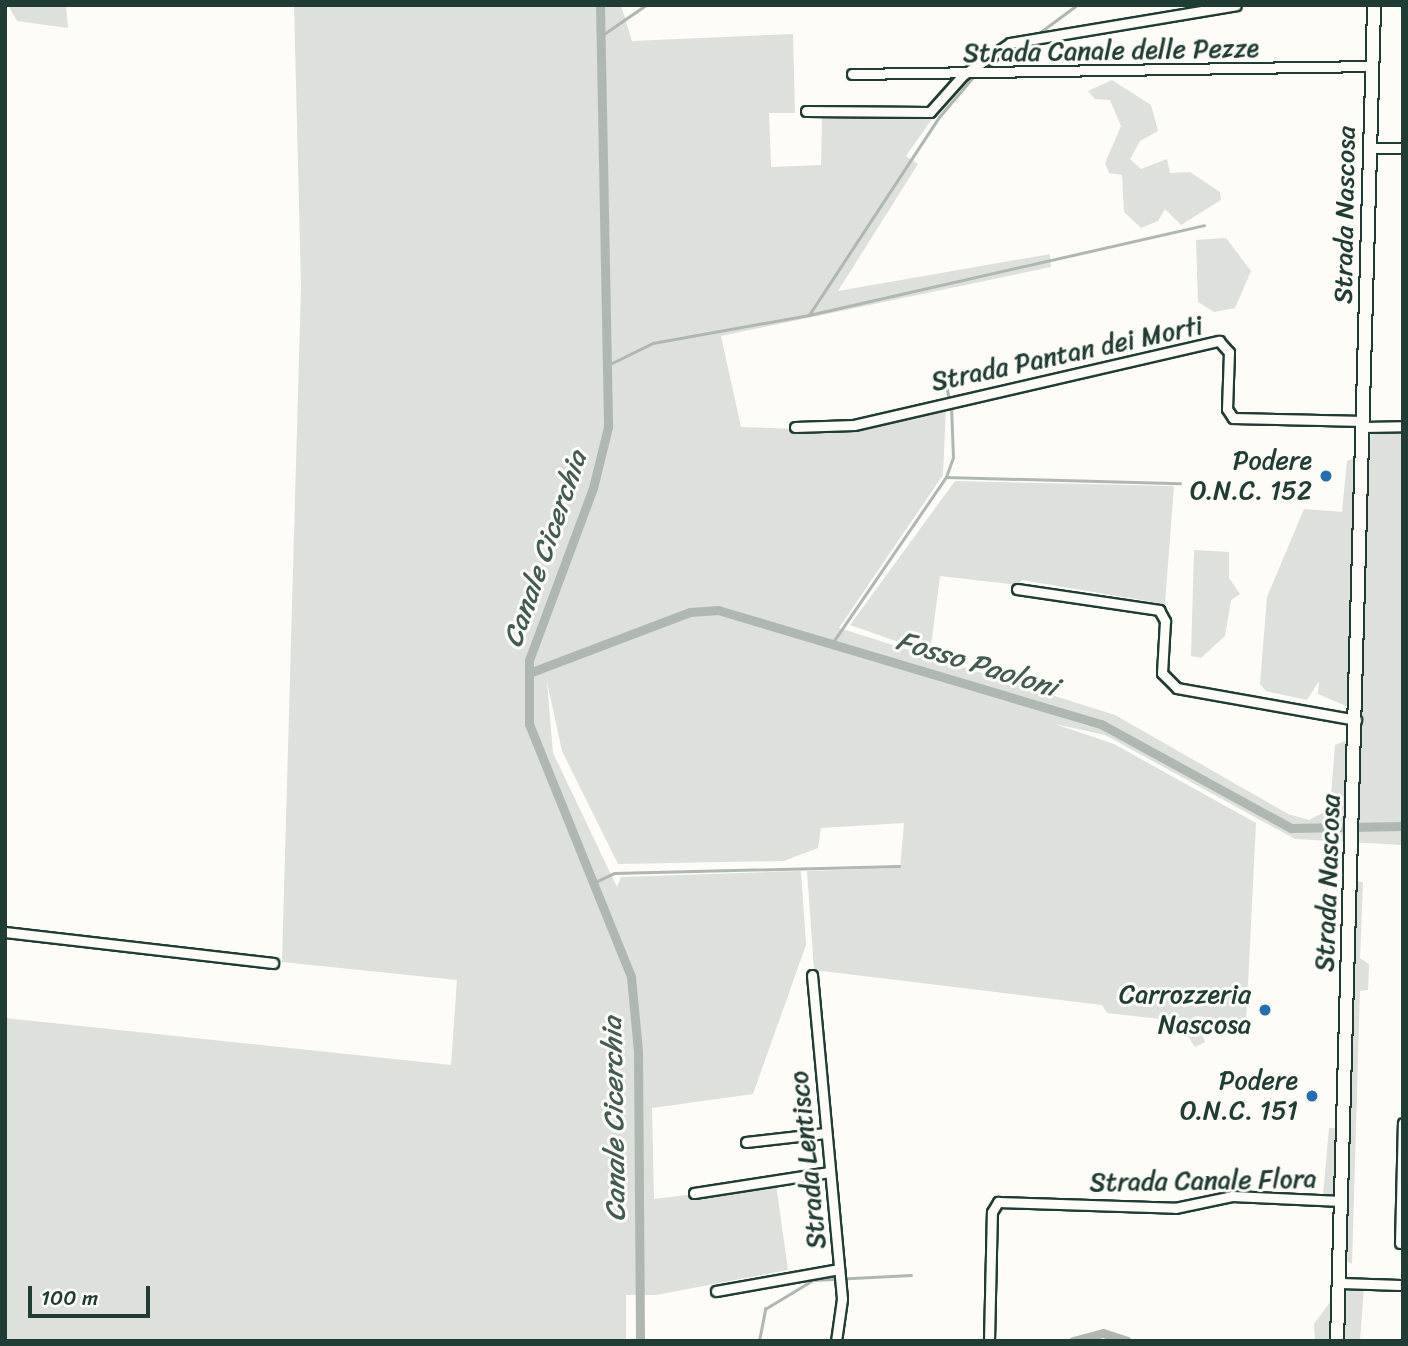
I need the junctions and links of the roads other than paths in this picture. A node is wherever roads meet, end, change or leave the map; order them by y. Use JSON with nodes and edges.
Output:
{"nodes":[{"id":1,"x":1236,"y":5,"type":"edge"},
{"id":2,"x":1374,"y":5,"type":"edge"},
{"id":3,"x":1372,"y":66,"type":"junction"},
{"id":4,"x":852,"y":74,"type":"dead end"},
{"id":5,"x":963,"y":75,"type":"junction"},
{"id":6,"x":806,"y":111,"type":"dead end"},
{"id":7,"x":1369,"y":148,"type":"junction"},
{"id":8,"x":1403,"y":148,"type":"edge"},
{"id":9,"x":1364,"y":424,"type":"junction"},
{"id":10,"x":795,"y":426,"type":"dead end"},
{"id":11,"x":1403,"y":426,"type":"edge"},
{"id":12,"x":1017,"y":589,"type":"dead end"},
{"id":13,"x":1356,"y":720,"type":"junction"},
{"id":14,"x":5,"y":932,"type":"edge"},
{"id":15,"x":273,"y":963,"type":"dead end"},
{"id":16,"x":811,"y":975,"type":"dead end"},
{"id":17,"x":1403,"y":1123,"type":"edge"},
{"id":18,"x":825,"y":1133,"type":"junction"},
{"id":19,"x":746,"y":1142,"type":"dead end"},
{"id":20,"x":829,"y":1172,"type":"junction"},
{"id":21,"x":694,"y":1193,"type":"dead end"},
{"id":22,"x":1341,"y":1200,"type":"junction"},
{"id":23,"x":1400,"y":1243,"type":"dead end"},
{"id":24,"x":839,"y":1269,"type":"junction"},
{"id":25,"x":1338,"y":1283,"type":"junction"},
{"id":26,"x":1403,"y":1285,"type":"edge"},
{"id":27,"x":716,"y":1291,"type":"dead end"},
{"id":28,"x":836,"y":1341,"type":"edge"},
{"id":29,"x":989,"y":1341,"type":"edge"},
{"id":30,"x":1337,"y":1341,"type":"edge"}],
"edges":[{"from":1,"to":5,"type":"street"},
{"from":2,"to":3,"type":"street","name":"Strada Nascosa"},
{"from":3,"to":5,"type":"street","name":"Strada Canale delle Pezze"},
{"from":3,"to":7,"type":"street","name":"Strada Nascosa"},
{"from":4,"to":5,"type":"street","name":"Strada Canale delle Pezze"},
{"from":5,"to":6,"type":"street"},
{"from":7,"to":8,"type":"street"},
{"from":7,"to":9,"type":"street","name":"Strada Nascosa"},
{"from":9,"to":10,"type":"street","name":"Strada Pantan dei Morti"},
{"from":9,"to":11,"type":"street"},
{"from":9,"to":13,"type":"street","name":"Strada Nascosa"},
{"from":12,"to":13,"type":"street"},
{"from":13,"to":22,"type":"street","name":"Strada Nascosa"},
{"from":14,"to":15,"type":"street"},
{"from":16,"to":18,"type":"street","name":"Strada Lentisco"},
{"from":17,"to":23,"type":"street"},
{"from":18,"to":19,"type":"street"},
{"from":18,"to":20,"type":"street","name":"Strada Lentisco"},
{"from":20,"to":21,"type":"street"},
{"from":20,"to":24,"type":"street","name":"Strada Lentisco"},
{"from":22,"to":25,"type":"street","name":"Strada Nascosa"},
{"from":22,"to":29,"type":"street","name":"Strada Canale Flora"},
{"from":24,"to":27,"type":"street"},
{"from":24,"to":28,"type":"street","name":"Strada Lentisco"},
{"from":25,"to":26,"type":"street"},
{"from":25,"to":30,"type":"street","name":"Strada Nascosa"}]}
